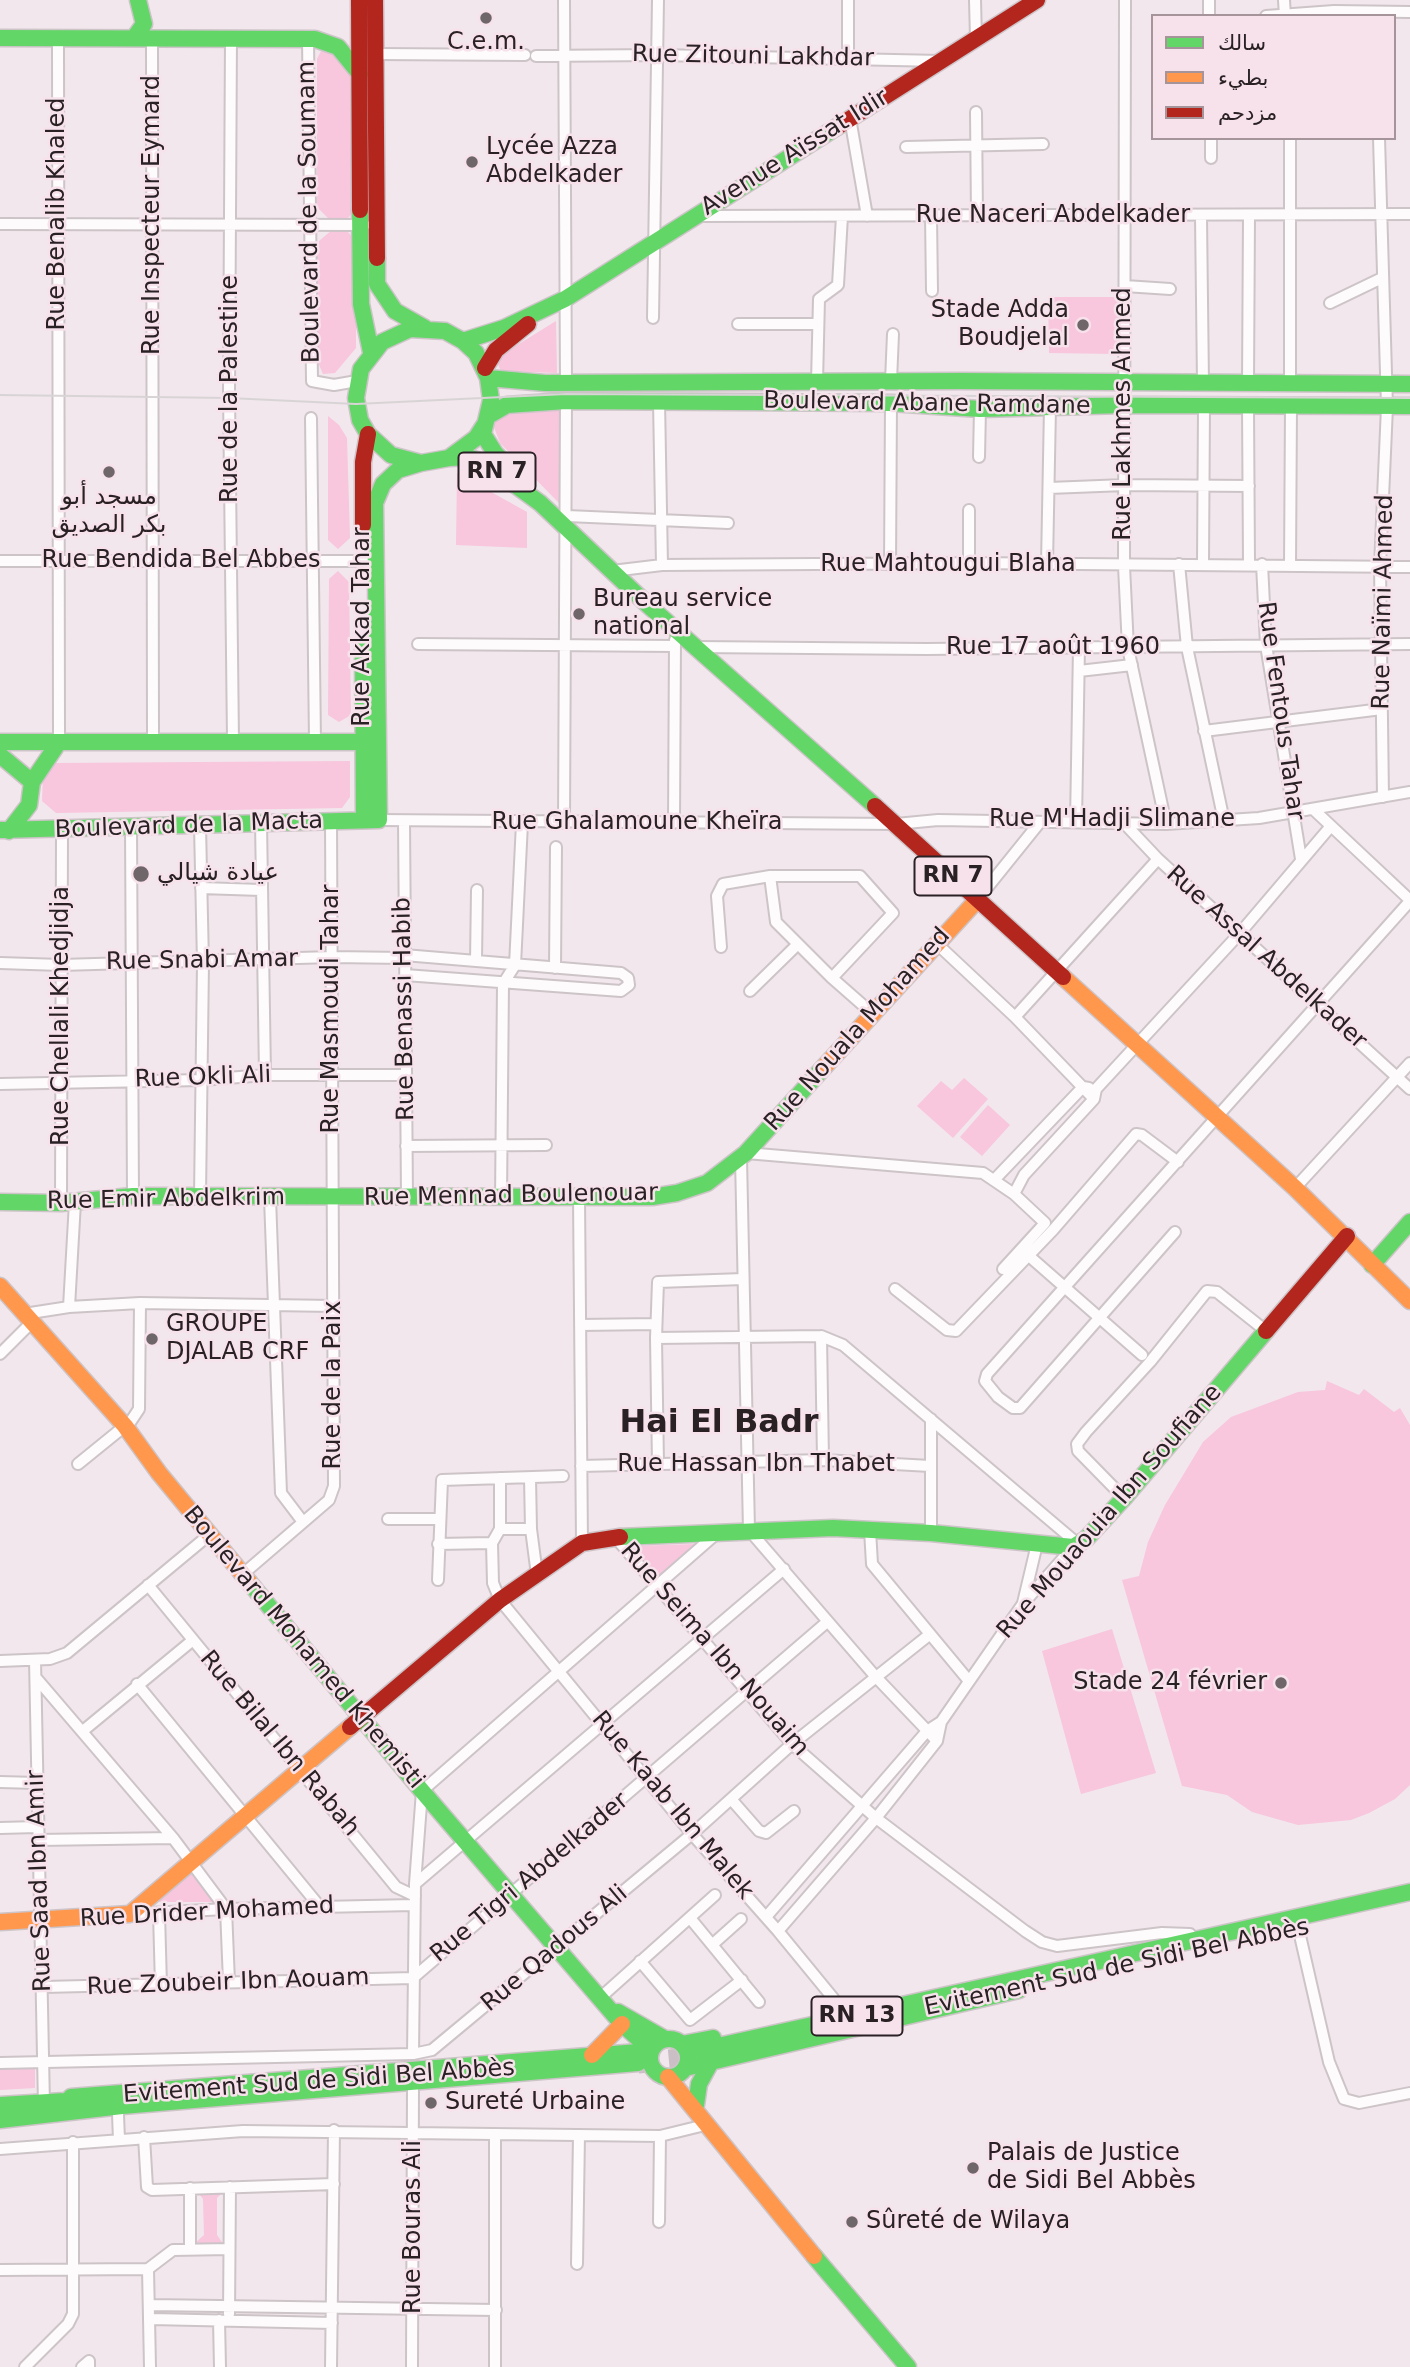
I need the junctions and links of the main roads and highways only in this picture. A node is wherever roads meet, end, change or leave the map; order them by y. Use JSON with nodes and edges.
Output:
{"nodes":[{"id":1,"x":138,"y":0,"type":"edge"},
{"id":2,"x":151,"y":0,"type":"edge"},
{"id":3,"x":359,"y":0,"type":"edge"},
{"id":4,"x":375,"y":0,"type":"edge"},
{"id":5,"x":1037,"y":0,"type":"edge"},
{"id":6,"x":375,"y":28,"type":"junction"},
{"id":7,"x":148,"y":31,"type":"junction"},
{"id":8,"x":359,"y":34,"type":"junction"},
{"id":9,"x":0,"y":38,"type":"edge"},
{"id":10,"x":311,"y":39,"type":"junction"},
{"id":11,"x":338,"y":47,"type":"junction"},
{"id":12,"x":369,"y":54,"type":"junction"},
{"id":13,"x":360,"y":74,"type":"junction"},
{"id":14,"x":368,"y":225,"type":"junction"},
{"id":15,"x":559,"y":302,"type":"junction"},
{"id":16,"x":425,"y":328,"type":"junction"},
{"id":17,"x":463,"y":341,"type":"junction"},
{"id":18,"x":371,"y":352,"type":"junction"},
{"id":19,"x":487,"y":373,"type":"junction"},
{"id":20,"x":1410,"y":384,"type":"edge"},
{"id":21,"x":1410,"y":406,"type":"edge"},
{"id":22,"x":486,"y":420,"type":"junction"},
{"id":23,"x":368,"y":434,"type":"junction"},
{"id":24,"x":449,"y":458,"type":"junction"},
{"id":25,"x":421,"y":463,"type":"junction"},
{"id":26,"x":540,"y":503,"type":"junction"},
{"id":27,"x":368,"y":561,"type":"junction"},
{"id":28,"x":0,"y":742,"type":"edge"},
{"id":29,"x":59,"y":742,"type":"junction"},
{"id":30,"x":370,"y":742,"type":"junction"},
{"id":31,"x":0,"y":755,"type":"edge"},
{"id":32,"x":32,"y":782,"type":"junction"},
{"id":33,"x":29,"y":806,"type":"junction"},
{"id":34,"x":371,"y":820,"type":"joint"},
{"id":35,"x":5,"y":831,"type":"edge"},
{"id":36,"x":44,"y":831,"type":"junction"},
{"id":37,"x":978,"y":899,"type":"junction"},
{"id":38,"x":727,"y":1171,"type":"joint"},
{"id":39,"x":331,"y":1198,"type":"joint"},
{"id":40,"x":0,"y":1202,"type":"edge"},
{"id":41,"x":1410,"y":1222,"type":"edge"},
{"id":42,"x":1346,"y":1236,"type":"junction"},
{"id":43,"x":1371,"y":1258,"type":"junction"},
{"id":44,"x":1410,"y":1284,"type":"edge"},
{"id":45,"x":0,"y":1286,"type":"edge"},
{"id":46,"x":1410,"y":1301,"type":"edge"},
{"id":47,"x":361,"y":1718,"type":"junction"},
{"id":48,"x":1410,"y":1892,"type":"edge"},
{"id":49,"x":1410,"y":1905,"type":"edge"},
{"id":50,"x":0,"y":1922,"type":"edge"},
{"id":51,"x":1297,"y":1924,"type":"junction"},
{"id":52,"x":1016,"y":1984,"type":"junction"},
{"id":53,"x":606,"y":2002,"type":"junction"},
{"id":54,"x":622,"y":2024,"type":"junction"},
{"id":55,"x":665,"y":2039,"type":"junction"},
{"id":56,"x":682,"y":2044,"type":"junction"},
{"id":57,"x":593,"y":2055,"type":"junction"},
{"id":58,"x":704,"y":2056,"type":"junction"},
{"id":59,"x":646,"y":2058,"type":"junction"},
{"id":60,"x":679,"y":2072,"type":"junction"},
{"id":61,"x":0,"y":2105,"type":"edge"},
{"id":62,"x":47,"y":2109,"type":"junction"},
{"id":63,"x":698,"y":2117,"type":"junction"},
{"id":64,"x":0,"y":2120,"type":"edge"},
{"id":65,"x":908,"y":2367,"type":"edge"}],
"edges":[{"from":1,"to":7,"type":"main road"},
{"from":2,"to":7,"type":"main road"},
{"from":3,"to":8,"type":"main road"},
{"from":4,"to":6,"type":"main road"},
{"from":5,"to":15,"type":"main road","name":"Avenue Aïssat Idir"},
{"from":6,"to":8,"type":"main road"},
{"from":6,"to":12,"type":"main road"},
{"from":7,"to":9,"type":"main road"},
{"from":7,"to":10,"type":"main road"},
{"from":8,"to":10,"type":"main road"},
{"from":8,"to":12,"type":"main road"},
{"from":10,"to":11,"type":"main road"},
{"from":11,"to":12,"type":"main road"},
{"from":11,"to":13,"type":"main road"},
{"from":12,"to":13,"type":"main road"},
{"from":12,"to":14,"type":"main road"},
{"from":13,"to":14,"type":"main road"},
{"from":14,"to":16,"type":"main road"},
{"from":14,"to":18,"type":"main road"},
{"from":15,"to":17,"type":"main road"},
{"from":15,"to":19,"type":"main road"},
{"from":16,"to":17,"type":"main road"},
{"from":16,"to":18,"type":"main road"},
{"from":17,"to":19,"type":"main road"},
{"from":18,"to":23,"type":"main road"},
{"from":19,"to":20,"type":"main road","name":"Boulevard Abane Ramdane"},
{"from":19,"to":22,"type":"main road"},
{"from":21,"to":22,"type":"main road","name":"Boulevard Abane Ramdane"},
{"from":22,"to":24,"type":"main road"},
{"from":22,"to":26,"type":"main road","number":"RN 7"},
{"from":23,"to":25,"type":"main road"},
{"from":23,"to":27,"type":"main road","name":"Rue Akkad Tahar"},
{"from":24,"to":25,"type":"main road"},
{"from":24,"to":26,"type":"main road","number":"RN 7"},
{"from":25,"to":27,"type":"main road","name":"Rue Akkad Tahar"},
{"from":26,"to":37,"type":"main road","number":"RN 7"},
{"from":27,"to":30,"type":"main road","name":"Rue Akkad Tahar"},
{"from":28,"to":29,"type":"main road"},
{"from":29,"to":30,"type":"main road"},
{"from":29,"to":32,"type":"main road"},
{"from":30,"to":34,"type":"main road","name":"Rue Akkad Tahar"},
{"from":31,"to":32,"type":"main road"},
{"from":32,"to":33,"type":"main road"},
{"from":33,"to":35,"type":"main road"},
{"from":33,"to":36,"type":"main road"},
{"from":34,"to":36,"type":"main road","name":"Boulevard de la Macta"},
{"from":35,"to":36,"type":"main road","name":"Boulevard de la Macta"},
{"from":37,"to":38,"type":"main road","name":"Rue Nouala Mohamed"},
{"from":37,"to":42,"type":"main road","number":"RN 7"},
{"from":38,"to":39,"type":"main road","name":"Rue Mennad Boulenouar"},
{"from":39,"to":40,"type":"main road","name":"Rue Emir Abdelkrim"},
{"from":41,"to":43,"type":"main road"},
{"from":42,"to":43,"type":"main road","number":"RN 7"},
{"from":42,"to":47,"type":"main road","name":"Rue Mouaouia Ibn Soufiane"},
{"from":43,"to":44,"type":"main road","number":"RN 7"},
{"from":43,"to":46,"type":"main road","number":"RN 7"},
{"from":45,"to":47,"type":"main road","name":"Boulevard Mohamed Khemisti"},
{"from":47,"to":50,"type":"main road","name":"Rue Drider Mohamed"},
{"from":47,"to":53,"type":"main road","name":"Boulevard Mohamed Khemisti"},
{"from":48,"to":51,"type":"main road","name":"Evitement Sud de Sidi Bel Abbès"},
{"from":49,"to":51,"type":"main road","name":"Evitement Sud de Sidi Bel Abbès"},
{"from":51,"to":52,"type":"main road","name":"Evitement Sud de Sidi Bel Abbès"},
{"from":52,"to":56,"type":"main road"},
{"from":52,"to":58,"type":"main road","number":"RN 13"},
{"from":53,"to":54,"type":"main road"},
{"from":53,"to":55,"type":"main road"},
{"from":54,"to":57,"type":"main road"},
{"from":54,"to":59,"type":"main road"},
{"from":55,"to":56,"type":"main road"},
{"from":55,"to":59,"type":"main road"},
{"from":56,"to":60,"type":"main road"},
{"from":57,"to":59,"type":"main road"},
{"from":57,"to":62,"type":"main road"},
{"from":58,"to":60,"type":"main road"},
{"from":58,"to":63,"type":"main road"},
{"from":59,"to":60,"type":"main road"},
{"from":59,"to":62,"type":"main road","name":"Evitement Sud de Sidi Bel Abbès"},
{"from":59,"to":62,"type":"main road"},
{"from":60,"to":63,"type":"main road"},
{"from":61,"to":62,"type":"main road","name":"Evitement Sud de Sidi Bel Abbès"},
{"from":62,"to":64,"type":"main road","name":"Evitement Sud de Sidi Bel Abbès"},
{"from":63,"to":65,"type":"main road"}]}
